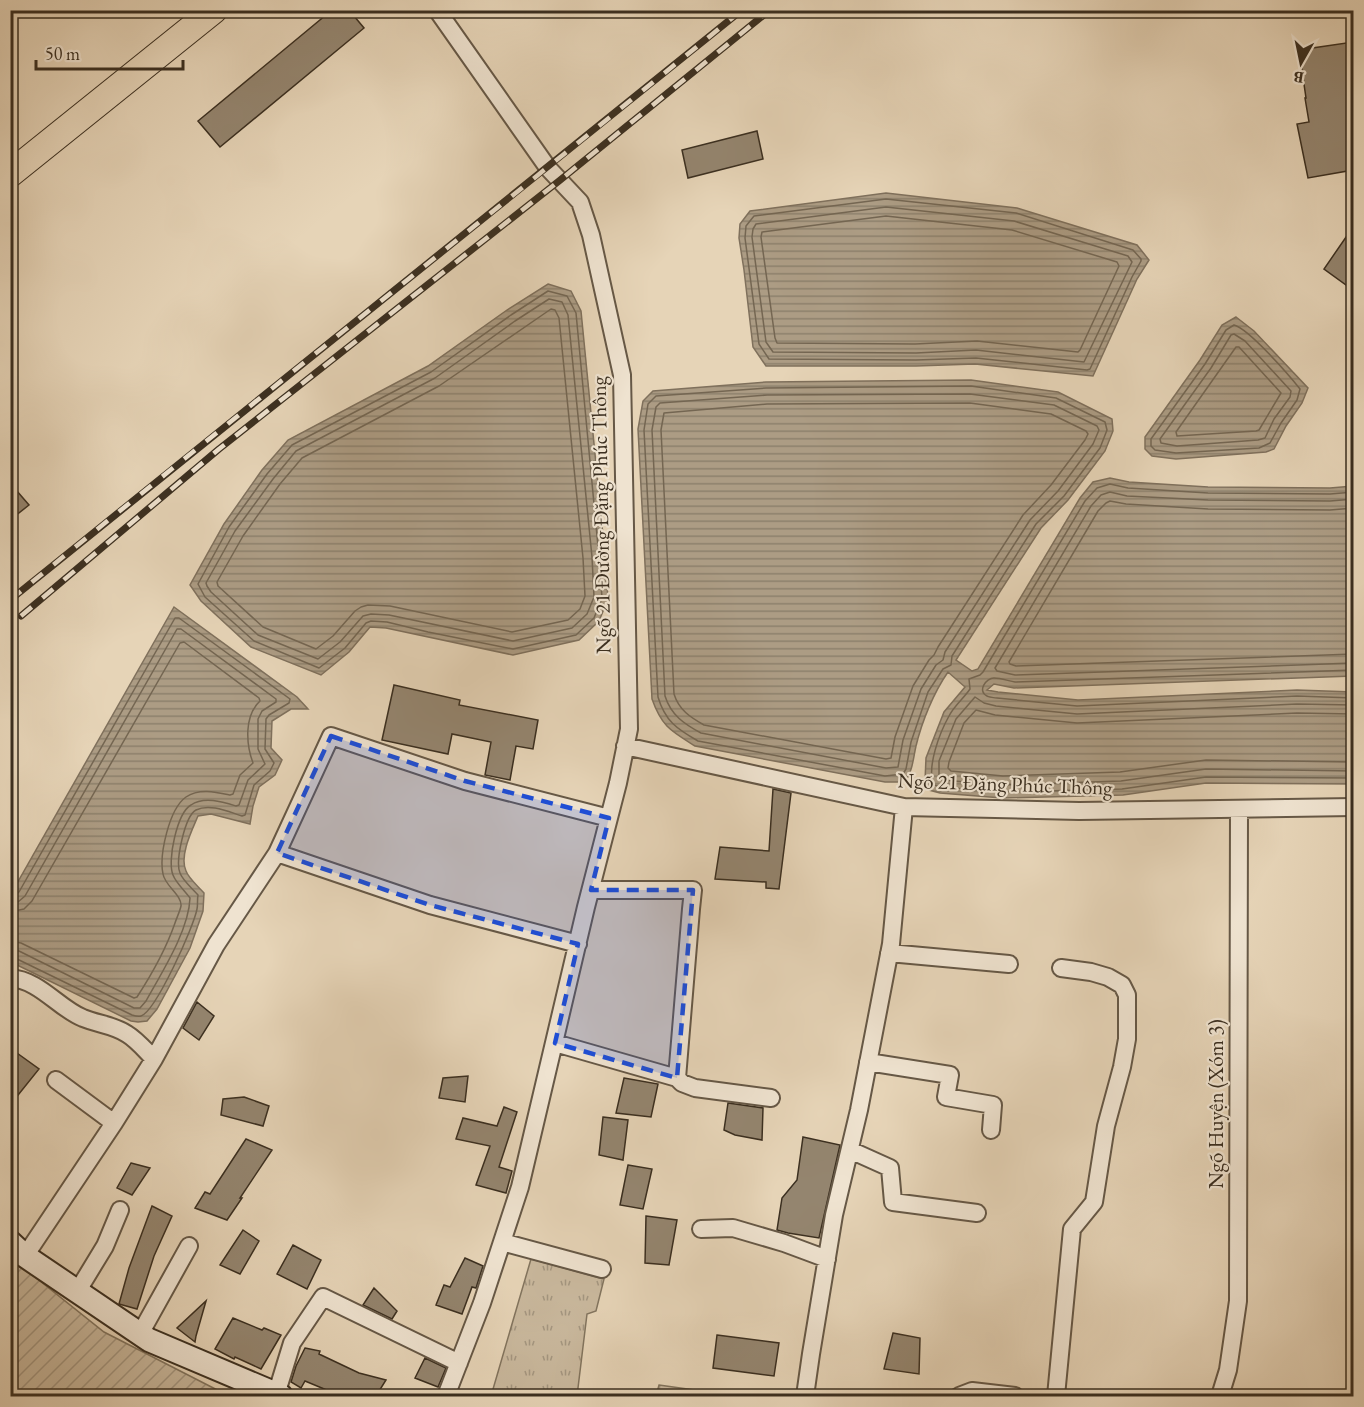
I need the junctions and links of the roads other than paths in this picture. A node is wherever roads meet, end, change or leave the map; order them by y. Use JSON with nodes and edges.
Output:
{"nodes":[{"id":1,"x":214,"y":10,"type":"edge"},
{"id":2,"x":437,"y":10,"type":"edge"},
{"id":3,"x":10,"y":174,"type":"edge"},
{"id":4,"x":625,"y":746,"type":"junction"},
{"id":5,"x":904,"y":807,"type":"junction"},
{"id":6,"x":1353,"y":807,"type":"edge"},
{"id":7,"x":1239,"y":809,"type":"junction"},
{"id":8,"x":609,"y":818,"type":"junction"},
{"id":9,"x":277,"y":853,"type":"junction"},
{"id":10,"x":591,"y":890,"type":"junction"},
{"id":11,"x":578,"y":944,"type":"junction"},
{"id":12,"x":890,"y":953,"type":"junction"},
{"id":13,"x":1010,"y":964,"type":"dead end"},
{"id":14,"x":1061,"y":968,"type":"dead end"},
{"id":15,"x":10,"y":978,"type":"edge"},
{"id":16,"x":555,"y":1043,"type":"junction"},
{"id":17,"x":154,"y":1059,"type":"junction"},
{"id":18,"x":868,"y":1062,"type":"junction"},
{"id":19,"x":677,"y":1078,"type":"junction"},
{"id":20,"x":56,"y":1080,"type":"dead end"},
{"id":21,"x":771,"y":1098,"type":"dead end"},
{"id":22,"x":114,"y":1123,"type":"junction"},
{"id":23,"x":991,"y":1130,"type":"dead end"},
{"id":24,"x":850,"y":1150,"type":"junction"},
{"id":25,"x":120,"y":1210,"type":"dead end"},
{"id":26,"x":977,"y":1213,"type":"dead end"},
{"id":27,"x":701,"y":1229,"type":"dead end"},
{"id":28,"x":502,"y":1242,"type":"junction"},
{"id":29,"x":189,"y":1246,"type":"dead end"},
{"id":30,"x":18,"y":1249,"type":"edge"},
{"id":31,"x":827,"y":1259,"type":"junction"},
{"id":32,"x":602,"y":1269,"type":"dead end"},
{"id":33,"x":77,"y":1292,"type":"junction"},
{"id":34,"x":141,"y":1334,"type":"junction"},
{"id":35,"x":459,"y":1363,"type":"junction"},
{"id":36,"x":278,"y":1396,"type":"edge"},
{"id":37,"x":446,"y":1396,"type":"edge"},
{"id":38,"x":805,"y":1396,"type":"edge"},
{"id":39,"x":959,"y":1396,"type":"edge"},
{"id":40,"x":1015,"y":1396,"type":"edge"},
{"id":41,"x":1056,"y":1396,"type":"edge"},
{"id":42,"x":1220,"y":1396,"type":"edge"}],
"edges":[{"from":1,"to":3,"type":"main road"},
{"from":2,"to":4,"type":"street","name":"Ngõ 21 Đường Đặng Phúc Thông"},
{"from":4,"to":5,"type":"street","name":"Ngõ 21 Đặng Phúc Thông"},
{"from":4,"to":8,"type":"street","name":"Ngõ 21 Đường Đặng Phúc Thông"},
{"from":5,"to":7,"type":"street","name":"Ngõ 21 Đặng Phúc Thông"},
{"from":5,"to":12,"type":"street"},
{"from":6,"to":7,"type":"street","name":"Ngõ 21 Đặng Phúc Thông"},
{"from":7,"to":42,"type":"street","name":"Ngõ Huyện (Xóm 3)"},
{"from":8,"to":9,"type":"street"},
{"from":8,"to":10,"type":"street","name":"Ngõ 21 Đường Đặng Phúc Thông"},
{"from":9,"to":11,"type":"street"},
{"from":9,"to":17,"type":"street"},
{"from":10,"to":11,"type":"street","name":"Ngõ 21 Đường Đặng Phúc Thông"},
{"from":10,"to":19,"type":"street"},
{"from":11,"to":16,"type":"street","name":"Ngõ 21 Đường Đặng Phúc Thông"},
{"from":12,"to":13,"type":"street"},
{"from":12,"to":18,"type":"street"},
{"from":14,"to":41,"type":"street"},
{"from":15,"to":17,"type":"street"},
{"from":16,"to":19,"type":"street"},
{"from":16,"to":28,"type":"street","name":"Ngõ 21 Đường Đặng Phúc Thông"},
{"from":17,"to":22,"type":"street"},
{"from":18,"to":23,"type":"street"},
{"from":18,"to":24,"type":"street"},
{"from":19,"to":21,"type":"street"},
{"from":20,"to":22,"type":"street"},
{"from":22,"to":30,"type":"street"},
{"from":24,"to":26,"type":"street"},
{"from":24,"to":31,"type":"street"},
{"from":25,"to":33,"type":"street"},
{"from":27,"to":31,"type":"street"},
{"from":28,"to":32,"type":"street"},
{"from":28,"to":35,"type":"street","name":"Ngõ 21 Đường Đặng Phúc Thông"},
{"from":29,"to":34,"type":"street"},
{"from":30,"to":33,"type":"street"},
{"from":31,"to":38,"type":"street"},
{"from":33,"to":34,"type":"street"},
{"from":34,"to":36,"type":"street"},
{"from":35,"to":36,"type":"street"},
{"from":35,"to":37,"type":"street","name":"Ngõ 21 Đường Đặng Phúc Thông"},
{"from":39,"to":40,"type":"street"}]}
